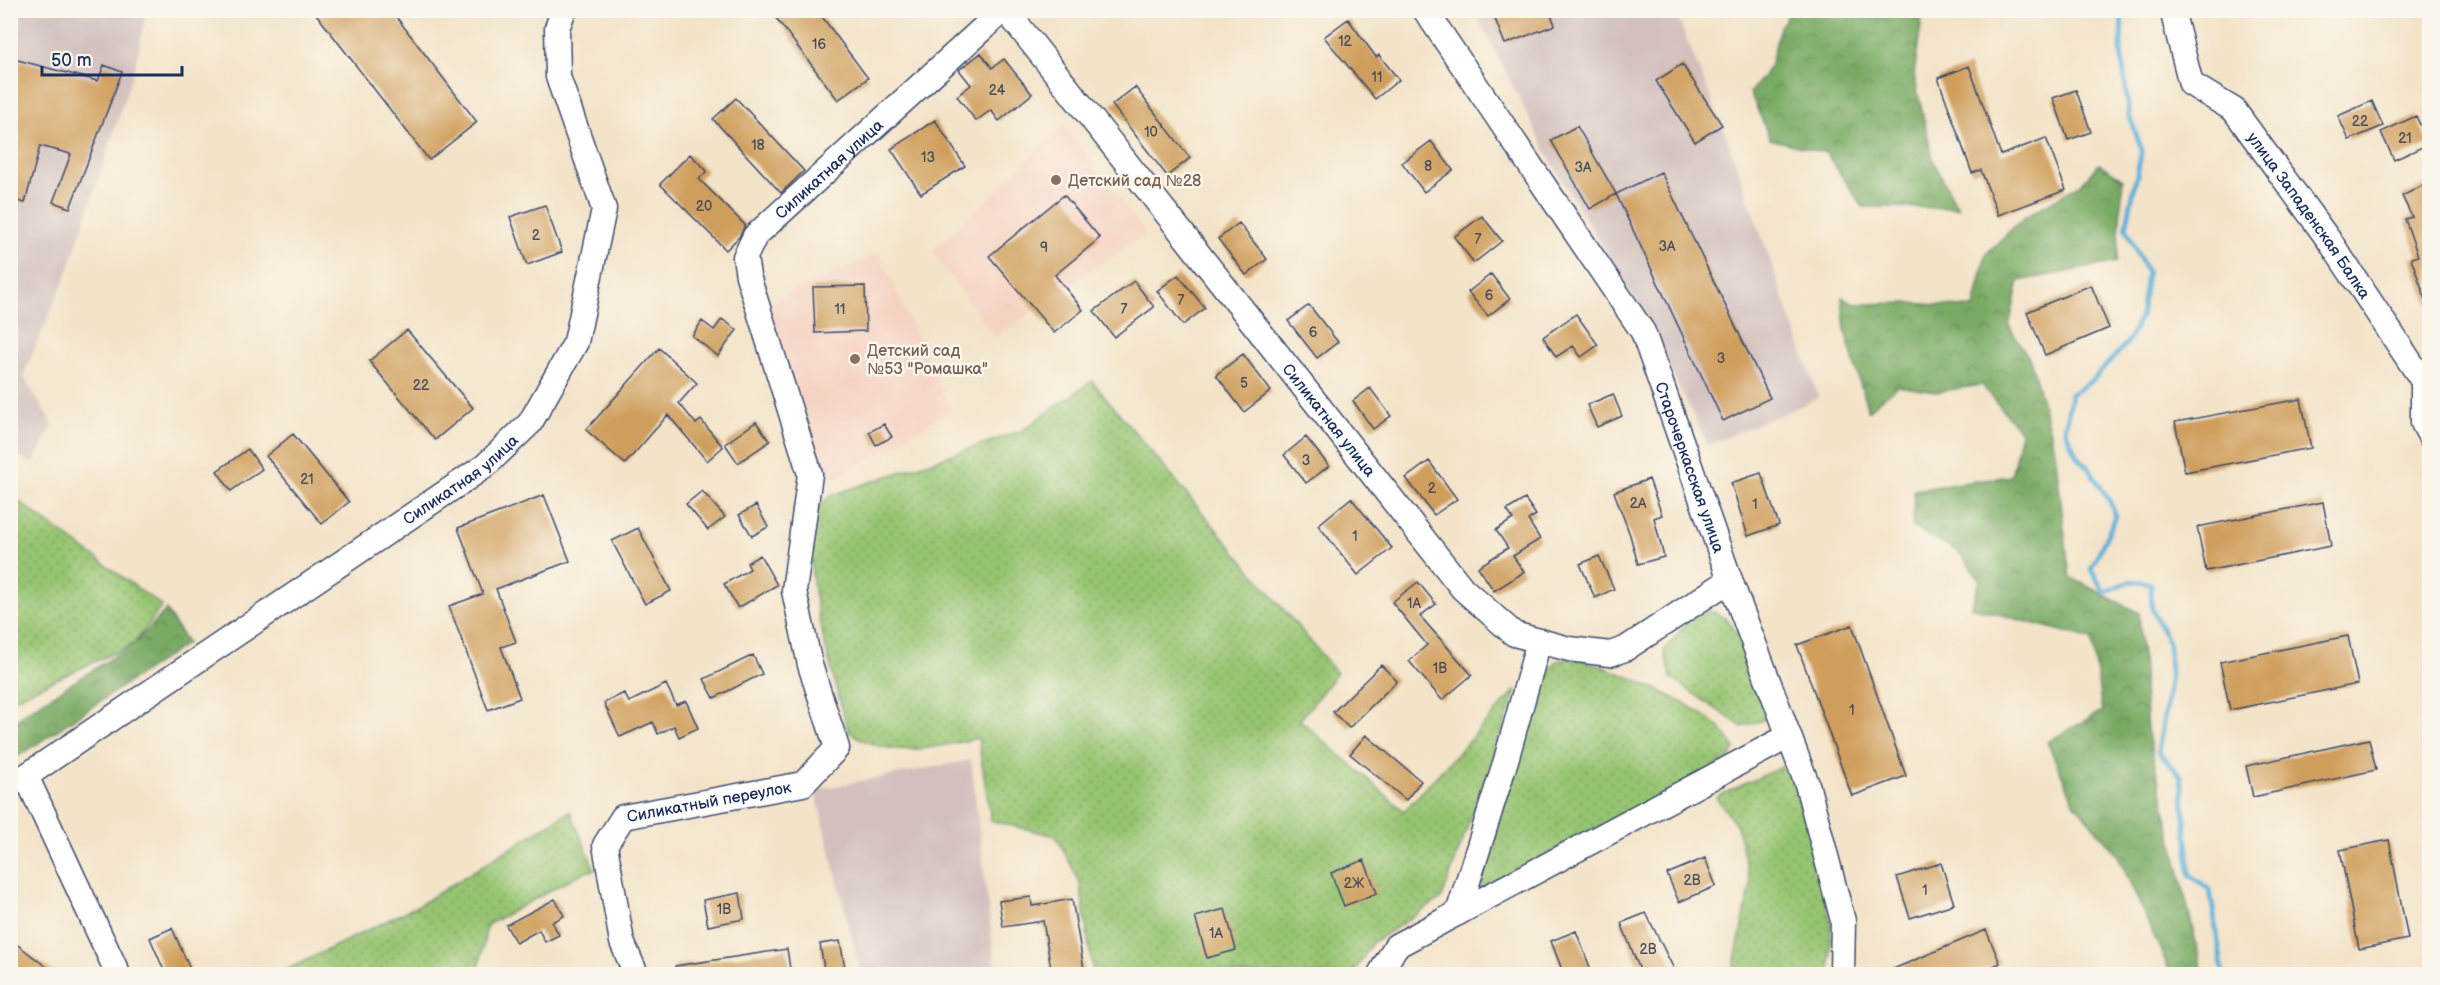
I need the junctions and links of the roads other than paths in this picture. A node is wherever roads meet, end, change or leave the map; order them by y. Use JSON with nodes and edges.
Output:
{"nodes":[{"id":1,"x":564,"y":10,"type":"edge"},
{"id":2,"x":1004,"y":10,"type":"edge"},
{"id":3,"x":1425,"y":10,"type":"edge"},
{"id":4,"x":2172,"y":10,"type":"edge"},
{"id":5,"x":2430,"y":436,"type":"edge"},
{"id":6,"x":1730,"y":580,"type":"junction"},
{"id":7,"x":1539,"y":641,"type":"junction"},
{"id":8,"x":1790,"y":736,"type":"junction"},
{"id":9,"x":837,"y":748,"type":"joint"},
{"id":10,"x":18,"y":780,"type":"edge"},
{"id":11,"x":1458,"y":914,"type":"junction"},
{"id":12,"x":118,"y":975,"type":"edge"},
{"id":13,"x":636,"y":975,"type":"edge"},
{"id":14,"x":1380,"y":975,"type":"edge"},
{"id":15,"x":1842,"y":975,"type":"edge"}],
"edges":[{"from":1,"to":10,"type":"street","name":"Силикатная улица"},
{"from":2,"to":7,"type":"street","name":"Силикатная улица"},
{"from":2,"to":9,"type":"street","name":"Силикатная улица"},
{"from":3,"to":6,"type":"street","name":"Старочеркасская улица"},
{"from":4,"to":5,"type":"street","name":"улица Западенская Балка"},
{"from":6,"to":7,"type":"street","name":"Силикатная улица"},
{"from":6,"to":8,"type":"street","name":"Старочеркасская улица"},
{"from":7,"to":11,"type":"street"},
{"from":8,"to":11,"type":"street"},
{"from":8,"to":15,"type":"street","name":"Старочеркасская улица"},
{"from":9,"to":13,"type":"street","name":"Силикатный переулок"},
{"from":10,"to":12,"type":"street"},
{"from":11,"to":14,"type":"street"}]}
